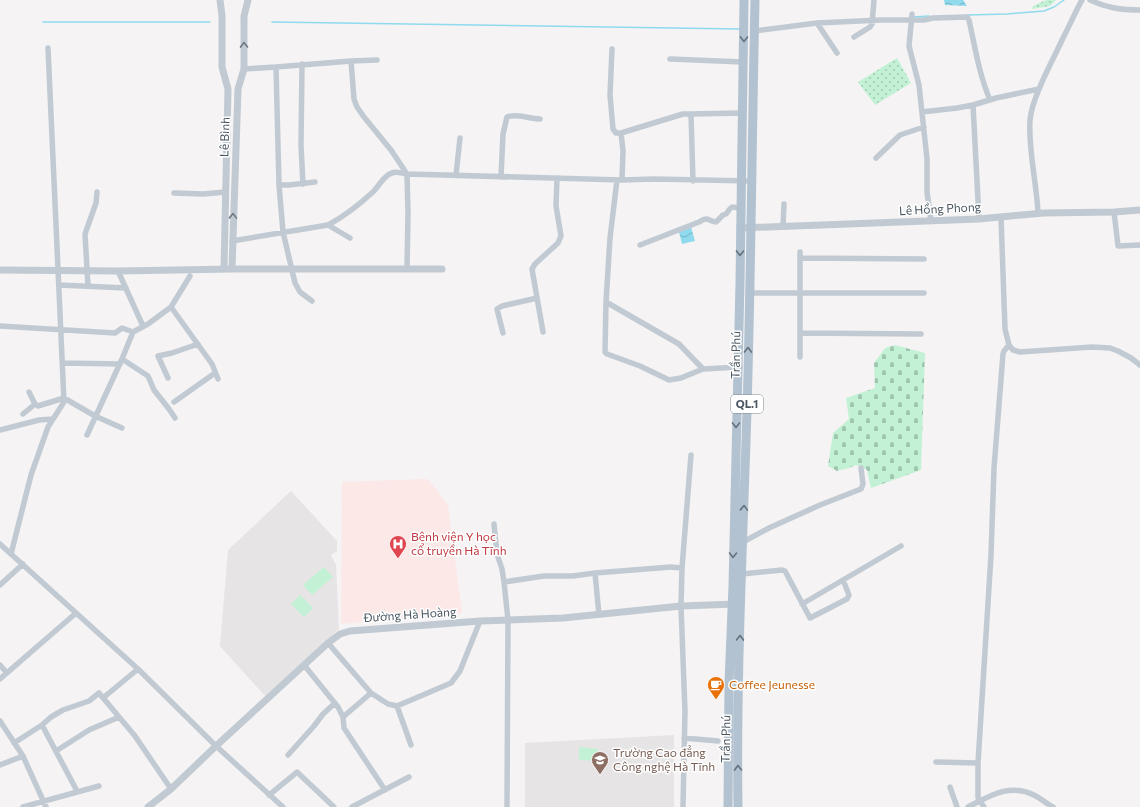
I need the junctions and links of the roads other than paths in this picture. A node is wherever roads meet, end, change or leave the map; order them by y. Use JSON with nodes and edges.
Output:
{"nodes":[{"id":1,"x":220,"y":0,"type":"edge"},
{"id":2,"x":248,"y":0,"type":"edge"},
{"id":3,"x":744,"y":0,"type":"edge"},
{"id":4,"x":755,"y":0,"type":"edge"},
{"id":5,"x":874,"y":0,"type":"edge"},
{"id":6,"x":1082,"y":0,"type":"edge"},
{"id":7,"x":1090,"y":0,"type":"edge"},
{"id":8,"x":1140,"y":10,"type":"edge"},
{"id":9,"x":912,"y":17,"type":"junction"},
{"id":10,"x":873,"y":18,"type":"junction"},
{"id":11,"x":818,"y":24,"type":"junction"},
{"id":12,"x":754,"y":31,"type":"junction"},
{"id":13,"x":854,"y":37,"type":"dead end"},
{"id":14,"x":48,"y":48,"type":"dead end"},
{"id":15,"x":612,"y":49,"type":"dead end"},
{"id":16,"x":837,"y":54,"type":"dead end"},
{"id":17,"x":670,"y":59,"type":"dead end"},
{"id":18,"x":377,"y":60,"type":"dead end"},
{"id":19,"x":351,"y":61,"type":"junction"},
{"id":20,"x":743,"y":62,"type":"junction"},
{"id":21,"x":302,"y":64,"type":"junction"},
{"id":22,"x":276,"y":67,"type":"junction"},
{"id":23,"x":244,"y":69,"type":"junction"},
{"id":24,"x":228,"y":89,"type":"junction"},
{"id":25,"x":238,"y":89,"type":"junction"},
{"id":26,"x":1039,"y":89,"type":"junction"},
{"id":27,"x":990,"y":100,"type":"junction"},
{"id":28,"x":973,"y":105,"type":"junction"},
{"id":29,"x":922,"y":112,"type":"junction"},
{"id":30,"x":742,"y":113,"type":"junction"},
{"id":31,"x":691,"y":114,"type":"junction"},
{"id":32,"x":540,"y":120,"type":"dead end"},
{"id":33,"x":924,"y":127,"type":"junction"},
{"id":34,"x":621,"y":133,"type":"junction"},
{"id":35,"x":460,"y":138,"type":"dead end"},
{"id":36,"x":876,"y":158,"type":"dead end"},
{"id":37,"x":407,"y":174,"type":"junction"},
{"id":38,"x":456,"y":175,"type":"junction"},
{"id":39,"x":502,"y":177,"type":"junction"},
{"id":40,"x":558,"y":178,"type":"junction"},
{"id":41,"x":619,"y":180,"type":"junction"},
{"id":42,"x":693,"y":181,"type":"junction"},
{"id":43,"x":741,"y":181,"type":"junction"},
{"id":44,"x":751,"y":181,"type":"junction"},
{"id":45,"x":315,"y":182,"type":"dead end"},
{"id":46,"x":303,"y":184,"type":"junction"},
{"id":47,"x":279,"y":185,"type":"junction"},
{"id":48,"x":97,"y":192,"type":"dead end"},
{"id":49,"x":226,"y":192,"type":"junction"},
{"id":50,"x":174,"y":193,"type":"dead end"},
{"id":51,"x":784,"y":204,"type":"dead end"},
{"id":52,"x":741,"y":209,"type":"junction"},
{"id":53,"x":1140,"y":210,"type":"edge"},
{"id":54,"x":1114,"y":212,"type":"junction"},
{"id":55,"x":1038,"y":214,"type":"junction"},
{"id":56,"x":1001,"y":217,"type":"junction"},
{"id":57,"x":979,"y":219,"type":"junction"},
{"id":58,"x":931,"y":221,"type":"junction"},
{"id":59,"x":328,"y":225,"type":"junction"},
{"id":60,"x":783,"y":227,"type":"junction"},
{"id":61,"x":740,"y":228,"type":"junction"},
{"id":62,"x":750,"y":228,"type":"junction"},
{"id":63,"x":283,"y":232,"type":"junction"},
{"id":64,"x":350,"y":238,"type":"dead end"},
{"id":65,"x":232,"y":241,"type":"junction"},
{"id":66,"x":640,"y":245,"type":"dead end"},
{"id":67,"x":1140,"y":245,"type":"edge"},
{"id":68,"x":800,"y":252,"type":"dead end"},
{"id":69,"x":800,"y":258,"type":"junction"},
{"id":70,"x":924,"y":259,"type":"dead end"},
{"id":71,"x":224,"y":269,"type":"junction"},
{"id":72,"x":232,"y":269,"type":"junction"},
{"id":73,"x":292,"y":269,"type":"junction"},
{"id":74,"x":407,"y":269,"type":"junction"},
{"id":75,"x":442,"y":269,"type":"dead end"},
{"id":76,"x":0,"y":270,"type":"edge"},
{"id":77,"x":58,"y":270,"type":"junction"},
{"id":78,"x":87,"y":271,"type":"junction"},
{"id":79,"x":118,"y":271,"type":"junction"},
{"id":80,"x":190,"y":276,"type":"dead end"},
{"id":81,"x":59,"y":285,"type":"junction"},
{"id":82,"x":88,"y":286,"type":"junction"},
{"id":83,"x":126,"y":288,"type":"junction"},
{"id":84,"x":749,"y":293,"type":"junction"},
{"id":85,"x":800,"y":293,"type":"junction"},
{"id":86,"x":924,"y":293,"type":"dead end"},
{"id":87,"x":537,"y":298,"type":"junction"},
{"id":88,"x":312,"y":302,"type":"dead end"},
{"id":89,"x":606,"y":302,"type":"junction"},
{"id":90,"x":171,"y":307,"type":"junction"},
{"id":91,"x":0,"y":326,"type":"edge"},
{"id":92,"x":144,"y":326,"type":"junction"},
{"id":93,"x":60,"y":329,"type":"junction"},
{"id":94,"x":133,"y":332,"type":"junction"},
{"id":95,"x":543,"y":332,"type":"dead end"},
{"id":96,"x":503,"y":333,"type":"dead end"},
{"id":97,"x":800,"y":333,"type":"junction"},
{"id":98,"x":920,"y":334,"type":"dead end"},
{"id":99,"x":198,"y":344,"type":"junction"},
{"id":100,"x":1009,"y":345,"type":"junction"},
{"id":101,"x":800,"y":357,"type":"dead end"},
{"id":102,"x":121,"y":361,"type":"junction"},
{"id":103,"x":63,"y":363,"type":"junction"},
{"id":104,"x":1140,"y":365,"type":"edge"},
{"id":105,"x":738,"y":367,"type":"junction"},
{"id":106,"x":748,"y":367,"type":"junction"},
{"id":107,"x":703,"y":369,"type":"junction"},
{"id":108,"x":168,"y":378,"type":"dead end"},
{"id":109,"x":29,"y":392,"type":"dead end"},
{"id":110,"x":64,"y":398,"type":"junction"},
{"id":111,"x":174,"y":402,"type":"dead end"},
{"id":112,"x":35,"y":404,"type":"junction"},
{"id":113,"x":23,"y":414,"type":"dead end"},
{"id":114,"x":95,"y":416,"type":"junction"},
{"id":115,"x":175,"y":418,"type":"dead end"},
{"id":116,"x":53,"y":419,"type":"junction"},
{"id":117,"x":122,"y":428,"type":"dead end"},
{"id":118,"x":0,"y":429,"type":"edge"},
{"id":119,"x":87,"y":435,"type":"dead end"},
{"id":120,"x":691,"y":455,"type":"dead end"},
{"id":121,"x":861,"y":468,"type":"dead end"},
{"id":122,"x":494,"y":524,"type":"dead end"},
{"id":123,"x":743,"y":542,"type":"junction"},
{"id":124,"x":0,"y":544,"type":"edge"},
{"id":125,"x":901,"y":546,"type":"dead end"},
{"id":126,"x":11,"y":554,"type":"junction"},
{"id":127,"x":22,"y":564,"type":"junction"},
{"id":128,"x":682,"y":568,"type":"junction"},
{"id":129,"x":595,"y":573,"type":"junction"},
{"id":130,"x":742,"y":574,"type":"junction"},
{"id":131,"x":843,"y":580,"type":"junction"},
{"id":132,"x":504,"y":582,"type":"junction"},
{"id":133,"x":0,"y":585,"type":"edge"},
{"id":134,"x":736,"y":604,"type":"junction"},
{"id":135,"x":802,"y":604,"type":"junction"},
{"id":136,"x":681,"y":606,"type":"junction"},
{"id":137,"x":76,"y":613,"type":"junction"},
{"id":138,"x":599,"y":615,"type":"junction"},
{"id":139,"x":508,"y":620,"type":"junction"},
{"id":140,"x":480,"y":621,"type":"junction"},
{"id":141,"x":328,"y":643,"type":"junction"},
{"id":142,"x":0,"y":665,"type":"edge"},
{"id":143,"x":304,"y":665,"type":"junction"},
{"id":144,"x":138,"y":669,"type":"junction"},
{"id":145,"x":7,"y":673,"type":"junction"},
{"id":146,"x":0,"y":679,"type":"edge"},
{"id":147,"x":371,"y":693,"type":"junction"},
{"id":148,"x":103,"y":698,"type":"junction"},
{"id":149,"x":335,"y":703,"type":"junction"},
{"id":150,"x":398,"y":706,"type":"junction"},
{"id":151,"x":118,"y":717,"type":"junction"},
{"id":152,"x":343,"y":717,"type":"junction"},
{"id":153,"x":0,"y":721,"type":"edge"},
{"id":154,"x":42,"y":725,"type":"junction"},
{"id":155,"x":684,"y":738,"type":"junction"},
{"id":156,"x":718,"y":741,"type":"dead end"},
{"id":157,"x":14,"y":743,"type":"junction"},
{"id":158,"x":412,"y":745,"type":"dead end"},
{"id":159,"x":216,"y":746,"type":"junction"},
{"id":160,"x":56,"y":751,"type":"junction"},
{"id":161,"x":288,"y":755,"type":"dead end"},
{"id":162,"x":23,"y":756,"type":"junction"},
{"id":163,"x":936,"y":762,"type":"dead end"},
{"id":164,"x":978,"y":763,"type":"junction"},
{"id":165,"x":0,"y":765,"type":"edge"},
{"id":166,"x":409,"y":777,"type":"dead end"},
{"id":167,"x":99,"y":786,"type":"dead end"},
{"id":168,"x":950,"y":787,"type":"dead end"},
{"id":169,"x":171,"y":789,"type":"junction"},
{"id":170,"x":385,"y":790,"type":"junction"},
{"id":171,"x":77,"y":791,"type":"junction"},
{"id":172,"x":269,"y":795,"type":"junction"},
{"id":173,"x":979,"y":801,"type":"junction"},
{"id":174,"x":45,"y":804,"type":"edge"},
{"id":175,"x":22,"y":807,"type":"edge"},
{"id":176,"x":148,"y":807,"type":"edge"},
{"id":177,"x":283,"y":807,"type":"edge"},
{"id":178,"x":334,"y":807,"type":"edge"},
{"id":179,"x":352,"y":807,"type":"edge"},
{"id":180,"x":507,"y":807,"type":"edge"},
{"id":181,"x":684,"y":807,"type":"edge"},
{"id":182,"x":728,"y":807,"type":"edge"},
{"id":183,"x":738,"y":807,"type":"edge"},
{"id":184,"x":957,"y":807,"type":"edge"},
{"id":185,"x":968,"y":807,"type":"edge"},
{"id":186,"x":984,"y":807,"type":"edge"},
{"id":187,"x":1052,"y":807,"type":"edge"}],
"edges":[{"from":1,"to":24,"type":"street","name":"Lê Bình"},
{"from":23,"to":2,"type":"street","name":"Lê Bình","one_way":true},
{"from":3,"to":20,"type":"main road","name":"Trần Phú","number":"QL.1","one_way":true},
{"from":4,"to":12,"type":"main road","name":"Trần Phú","number":"QL.1"},
{"from":5,"to":10,"type":"street"},
{"from":6,"to":26,"type":"street"},
{"from":7,"to":8,"type":"street"},
{"from":9,"to":10,"type":"street"},
{"from":9,"to":27,"type":"street"},
{"from":9,"to":29,"type":"street"},
{"from":10,"to":11,"type":"street"},
{"from":10,"to":13,"type":"street"},
{"from":11,"to":12,"type":"street"},
{"from":11,"to":16,"type":"street"},
{"from":12,"to":44,"type":"main road","name":"Trần Phú","number":"QL.1"},
{"from":14,"to":77,"type":"street"},
{"from":15,"to":34,"type":"street"},
{"from":17,"to":20,"type":"street"},
{"from":18,"to":19,"type":"street"},
{"from":19,"to":21,"type":"street"},
{"from":19,"to":37,"type":"street"},
{"from":20,"to":30,"type":"main road","name":"Trần Phú","number":"QL.1"},
{"from":21,"to":22,"type":"street"},
{"from":21,"to":46,"type":"street"},
{"from":22,"to":23,"type":"street"},
{"from":22,"to":47,"type":"street"},
{"from":23,"to":25,"type":"street","name":"Lê Bình"},
{"from":24,"to":25,"type":"street"},
{"from":24,"to":49,"type":"street","name":"Lê Bình"},
{"from":65,"to":25,"type":"street","name":"Lê Bình","one_way":true},
{"from":26,"to":27,"type":"street"},
{"from":26,"to":55,"type":"street"},
{"from":27,"to":28,"type":"street"},
{"from":28,"to":29,"type":"street"},
{"from":28,"to":57,"type":"street"},
{"from":29,"to":33,"type":"street"},
{"from":30,"to":31,"type":"street"},
{"from":30,"to":43,"type":"main road","name":"Trần Phú","number":"QL.1"},
{"from":31,"to":34,"type":"street"},
{"from":31,"to":42,"type":"street"},
{"from":32,"to":39,"type":"street"},
{"from":33,"to":36,"type":"street"},
{"from":33,"to":58,"type":"street"},
{"from":34,"to":41,"type":"street"},
{"from":35,"to":38,"type":"street"},
{"from":37,"to":38,"type":"street"},
{"from":37,"to":59,"type":"street"},
{"from":37,"to":74,"type":"street"},
{"from":38,"to":39,"type":"street"},
{"from":39,"to":40,"type":"street"},
{"from":40,"to":41,"type":"street"},
{"from":40,"to":87,"type":"street"},
{"from":41,"to":42,"type":"street"},
{"from":41,"to":89,"type":"street"},
{"from":42,"to":43,"type":"street"},
{"from":43,"to":44,"type":"street"},
{"from":43,"to":52,"type":"main road","name":"Trần Phú","number":"QL.1"},
{"from":44,"to":62,"type":"main road","name":"Trần Phú","number":"QL.1"},
{"from":45,"to":46,"type":"street"},
{"from":46,"to":47,"type":"street"},
{"from":47,"to":63,"type":"street"},
{"from":48,"to":78,"type":"street"},
{"from":49,"to":50,"type":"street"},
{"from":49,"to":71,"type":"street","name":"Lê Bình"},
{"from":51,"to":60,"type":"street"},
{"from":52,"to":61,"type":"main road","name":"Trần Phú","number":"QL.1"},
{"from":52,"to":66,"type":"street"},
{"from":53,"to":54,"type":"street","name":"Lê Hồng Phong"},
{"from":54,"to":55,"type":"street","name":"Lê Hồng Phong"},
{"from":54,"to":67,"type":"street"},
{"from":55,"to":56,"type":"street","name":"Lê Hồng Phong"},
{"from":56,"to":57,"type":"street","name":"Lê Hồng Phong"},
{"from":56,"to":100,"type":"street"},
{"from":57,"to":58,"type":"street","name":"Lê Hồng Phong"},
{"from":58,"to":60,"type":"street","name":"Lê Hồng Phong"},
{"from":59,"to":63,"type":"street"},
{"from":59,"to":64,"type":"street"},
{"from":60,"to":62,"type":"street","name":"Lê Hồng Phong"},
{"from":61,"to":62,"type":"street","name":"Lê Hồng Phong"},
{"from":61,"to":105,"type":"main road","name":"Trần Phú","number":"QL.1","one_way":true},
{"from":62,"to":84,"type":"main road","name":"Trần Phú","number":"QL.1"},
{"from":63,"to":65,"type":"street"},
{"from":63,"to":73,"type":"street"},
{"from":65,"to":72,"type":"street","name":"Lê Bình"},
{"from":68,"to":69,"type":"street"},
{"from":69,"to":70,"type":"street"},
{"from":69,"to":85,"type":"street"},
{"from":71,"to":72,"type":"street"},
{"from":71,"to":79,"type":"street"},
{"from":72,"to":73,"type":"street"},
{"from":73,"to":74,"type":"street"},
{"from":73,"to":88,"type":"street"},
{"from":74,"to":75,"type":"street"},
{"from":76,"to":77,"type":"street"},
{"from":77,"to":78,"type":"street"},
{"from":77,"to":81,"type":"street"},
{"from":78,"to":79,"type":"street"},
{"from":78,"to":82,"type":"street"},
{"from":79,"to":83,"type":"street"},
{"from":80,"to":90,"type":"street"},
{"from":81,"to":82,"type":"street"},
{"from":81,"to":93,"type":"street"},
{"from":82,"to":83,"type":"street"},
{"from":83,"to":92,"type":"street"},
{"from":84,"to":85,"type":"street"},
{"from":106,"to":84,"type":"main road","name":"Trần Phú","number":"QL.1","one_way":true},
{"from":85,"to":86,"type":"street"},
{"from":85,"to":97,"type":"street"},
{"from":87,"to":95,"type":"street"},
{"from":87,"to":96,"type":"street"},
{"from":89,"to":107,"type":"street"},
{"from":89,"to":107,"type":"street"},
{"from":90,"to":92,"type":"street"},
{"from":90,"to":99,"type":"street"},
{"from":91,"to":93,"type":"street"},
{"from":92,"to":94,"type":"street"},
{"from":93,"to":94,"type":"street"},
{"from":93,"to":103,"type":"street"},
{"from":94,"to":102,"type":"street"},
{"from":97,"to":98,"type":"street"},
{"from":97,"to":101,"type":"street"},
{"from":99,"to":108,"type":"street"},
{"from":99,"to":111,"type":"street"},
{"from":100,"to":104,"type":"street"},
{"from":100,"to":164,"type":"street"},
{"from":102,"to":103,"type":"street"},
{"from":102,"to":114,"type":"street"},
{"from":102,"to":115,"type":"street"},
{"from":103,"to":110,"type":"street"},
{"from":105,"to":106,"type":"street"},
{"from":105,"to":107,"type":"street"},
{"from":105,"to":134,"type":"main road","name":"Trần Phú","number":"QL.1","one_way":true},
{"from":123,"to":106,"type":"main road","name":"Trần Phú","number":"QL.1","one_way":true},
{"from":109,"to":112,"type":"street"},
{"from":110,"to":112,"type":"street"},
{"from":110,"to":114,"type":"street"},
{"from":110,"to":116,"type":"street"},
{"from":112,"to":113,"type":"street"},
{"from":114,"to":117,"type":"street"},
{"from":114,"to":119,"type":"street"},
{"from":116,"to":118,"type":"street"},
{"from":116,"to":126,"type":"street"},
{"from":120,"to":128,"type":"street"},
{"from":121,"to":123,"type":"street"},
{"from":122,"to":132,"type":"street"},
{"from":123,"to":130,"type":"main road","name":"Trần Phú","number":"QL.1"},
{"from":124,"to":126,"type":"street"},
{"from":125,"to":131,"type":"street"},
{"from":126,"to":127,"type":"street"},
{"from":127,"to":133,"type":"street"},
{"from":127,"to":137,"type":"street"},
{"from":128,"to":129,"type":"street"},
{"from":128,"to":136,"type":"street"},
{"from":129,"to":132,"type":"street"},
{"from":129,"to":138,"type":"street"},
{"from":130,"to":134,"type":"main road","name":"Trần Phú","number":"QL.1"},
{"from":130,"to":135,"type":"street"},
{"from":131,"to":135,"type":"street"},
{"from":131,"to":135,"type":"street"},
{"from":132,"to":139,"type":"street"},
{"from":134,"to":136,"type":"street","name":"Đường Hà Hoàng"},
{"from":134,"to":182,"type":"main road","name":"Trần Phú","number":"QL.1"},
{"from":183,"to":134,"type":"main road","name":"Trần Phú","number":"QL.1","one_way":true},
{"from":136,"to":138,"type":"street","name":"Đường Hà Hoàng"},
{"from":136,"to":155,"type":"street"},
{"from":137,"to":144,"type":"street"},
{"from":137,"to":145,"type":"street"},
{"from":138,"to":139,"type":"street","name":"Đường Hà Hoàng"},
{"from":139,"to":140,"type":"street","name":"Đường Hà Hoàng"},
{"from":139,"to":180,"type":"street"},
{"from":140,"to":141,"type":"street","name":"Đường Hà Hoàng"},
{"from":140,"to":150,"type":"street"},
{"from":141,"to":143,"type":"street","name":"Đường Hà Hoàng"},
{"from":141,"to":147,"type":"street"},
{"from":142,"to":145,"type":"street"},
{"from":143,"to":149,"type":"street"},
{"from":143,"to":159,"type":"street","name":"Đường Hà Hoàng"},
{"from":144,"to":148,"type":"street"},
{"from":144,"to":159,"type":"street"},
{"from":145,"to":146,"type":"street"},
{"from":147,"to":150,"type":"street"},
{"from":147,"to":152,"type":"street"},
{"from":148,"to":151,"type":"street"},
{"from":148,"to":154,"type":"street"},
{"from":149,"to":152,"type":"street"},
{"from":149,"to":161,"type":"street"},
{"from":150,"to":158,"type":"street"},
{"from":151,"to":160,"type":"street"},
{"from":151,"to":169,"type":"street"},
{"from":152,"to":170,"type":"street"},
{"from":153,"to":157,"type":"street"},
{"from":154,"to":157,"type":"street"},
{"from":154,"to":160,"type":"street"},
{"from":155,"to":156,"type":"street"},
{"from":155,"to":181,"type":"street"},
{"from":157,"to":162,"type":"street"},
{"from":159,"to":169,"type":"street","name":"Đường Hà Hoàng"},
{"from":159,"to":172,"type":"street"},
{"from":160,"to":171,"type":"street"},
{"from":162,"to":165,"type":"street"},
{"from":162,"to":174,"type":"street"},
{"from":163,"to":164,"type":"street"},
{"from":164,"to":173,"type":"street"},
{"from":166,"to":170,"type":"street"},
{"from":167,"to":171,"type":"street"},
{"from":168,"to":184,"type":"street"},
{"from":169,"to":176,"type":"street","name":"Đường Hà Hoàng"},
{"from":170,"to":179,"type":"street"},
{"from":171,"to":174,"type":"street"},
{"from":172,"to":177,"type":"street"},
{"from":172,"to":178,"type":"street"},
{"from":173,"to":185,"type":"street"},
{"from":173,"to":186,"type":"street"},
{"from":173,"to":187,"type":"street"},
{"from":174,"to":175,"type":"street"}]}
